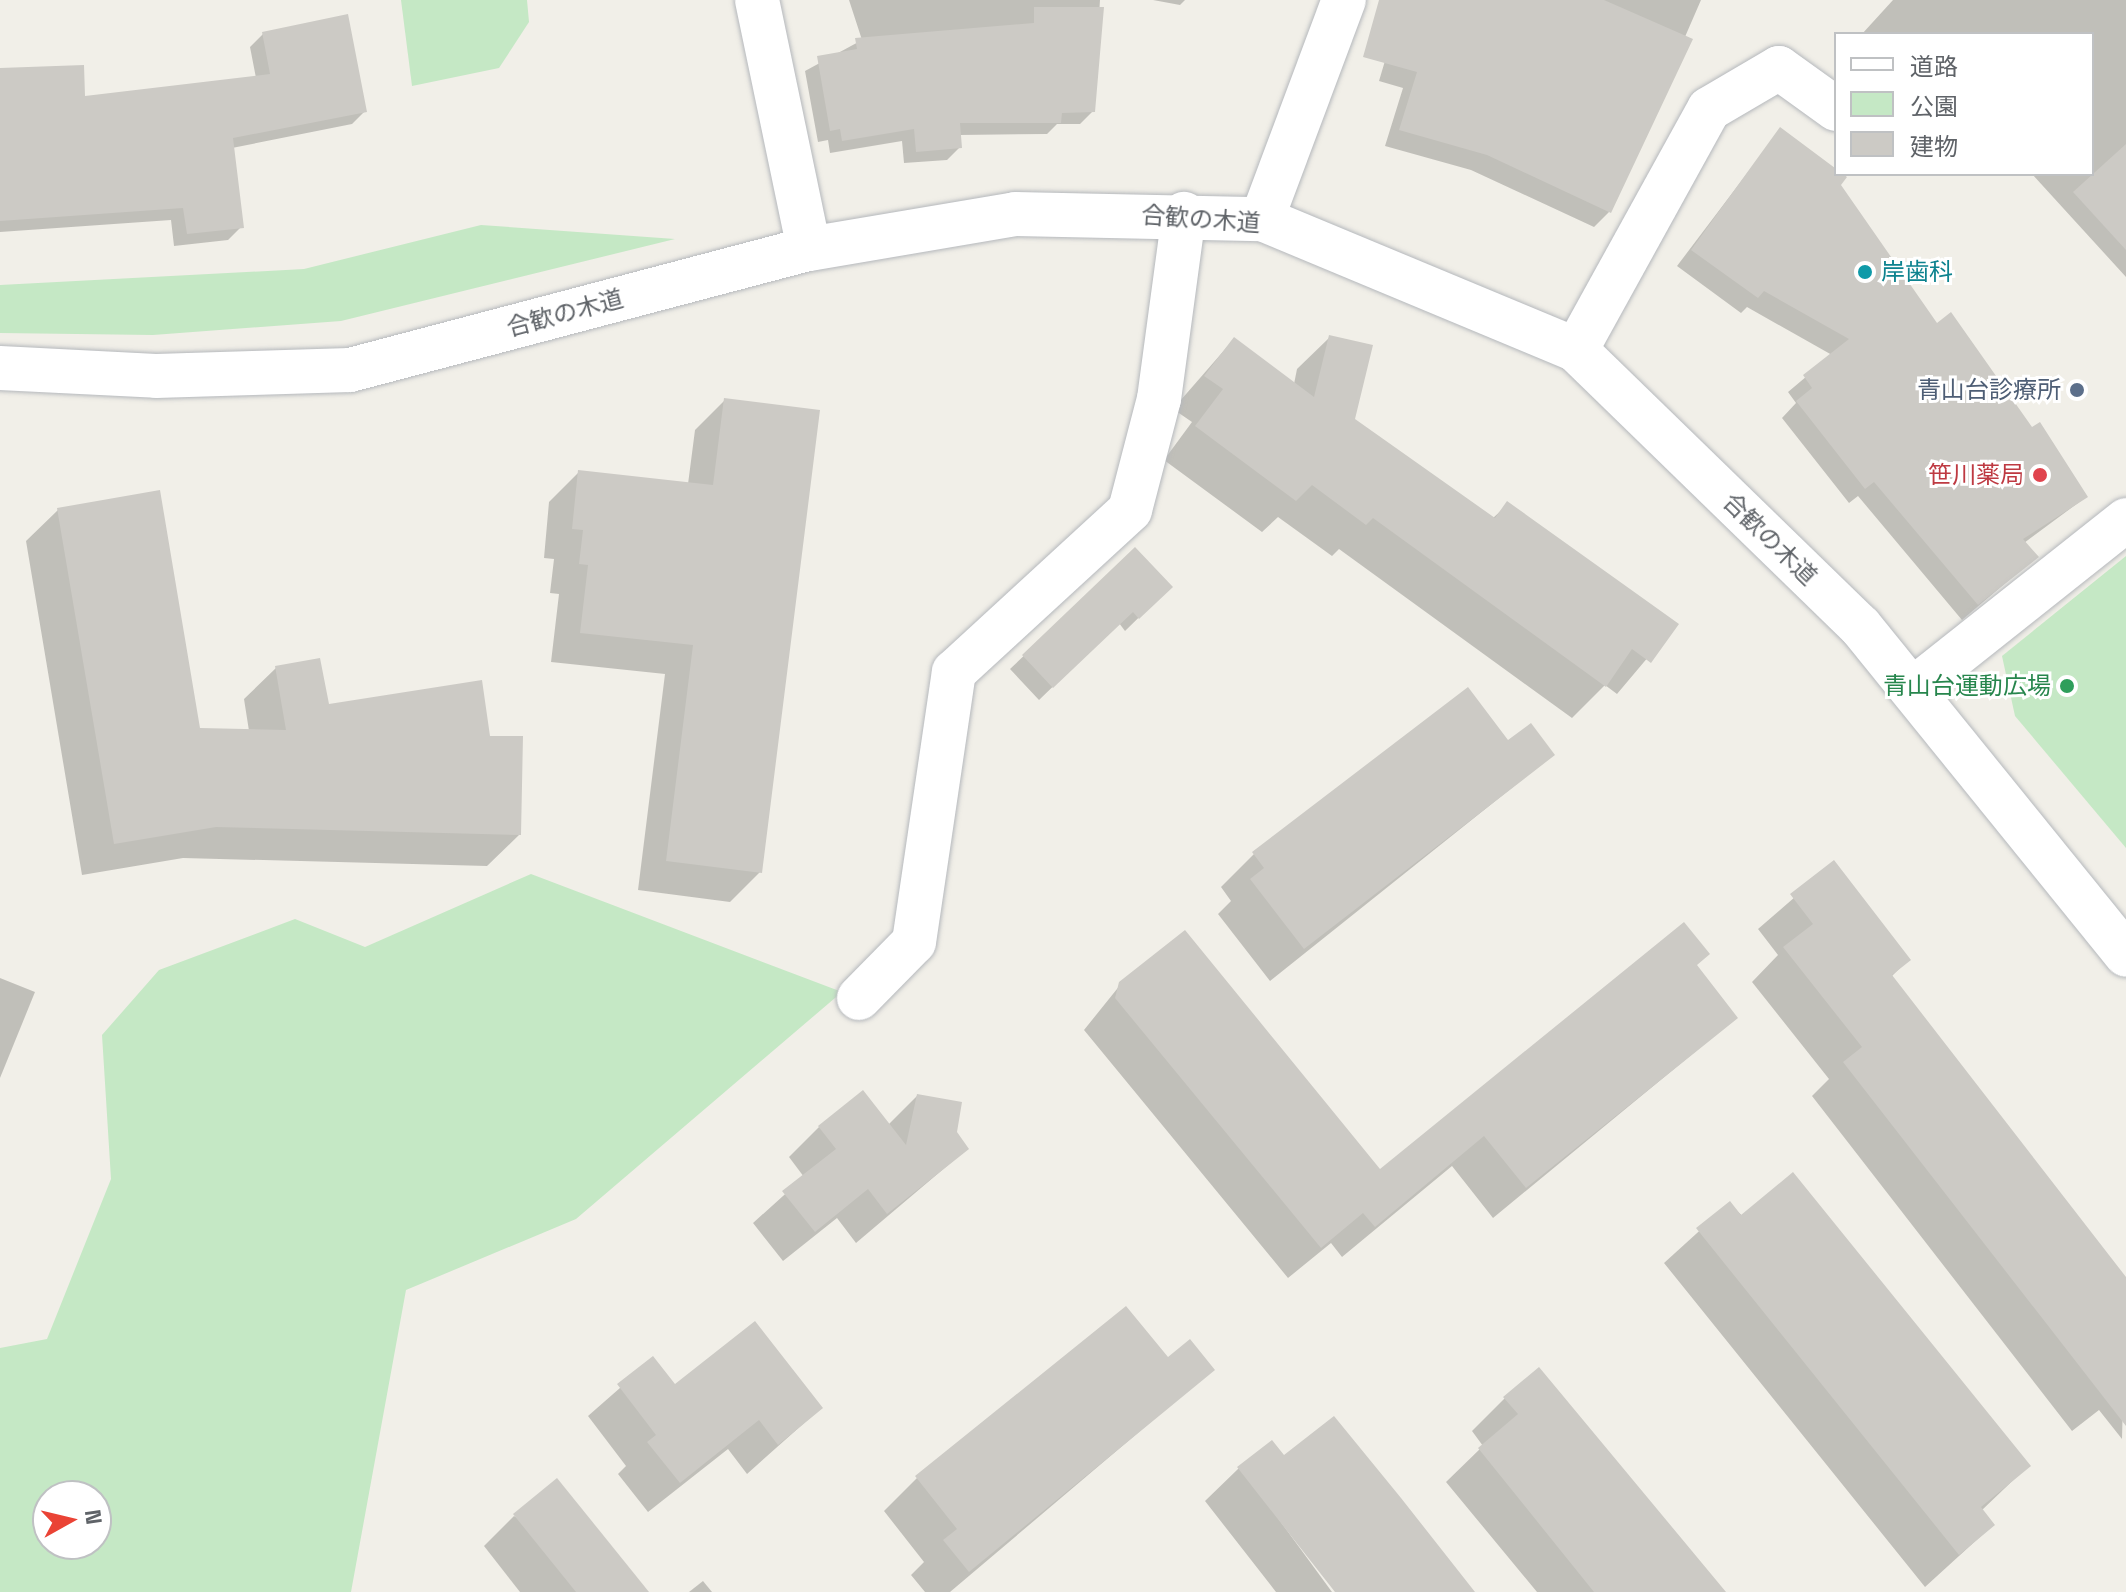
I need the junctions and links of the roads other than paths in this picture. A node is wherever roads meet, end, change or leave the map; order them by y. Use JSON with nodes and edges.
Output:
{"nodes":[{"id":1,"x":757,"y":0,"type":"edge"},
{"id":2,"x":1344,"y":0,"type":"edge"},
{"id":3,"x":1834,"y":108,"type":"edge"},
{"id":4,"x":1184,"y":214,"type":"junction"},
{"id":5,"x":1262,"y":219,"type":"junction"},
{"id":6,"x":809,"y":249,"type":"junction"},
{"id":7,"x":1576,"y":350,"type":"junction"},
{"id":8,"x":0,"y":368,"type":"edge"},
{"id":9,"x":2126,"y":520,"type":"edge"},
{"id":10,"x":1913,"y":689,"type":"junction"},
{"id":11,"x":2126,"y":955,"type":"edge"},
{"id":12,"x":859,"y":998,"type":"dead end"}],
"edges":[{"from":1,"to":6,"type":"street"},
{"from":2,"to":5,"type":"street"},
{"from":3,"to":7,"type":"street"},
{"from":4,"to":5,"type":"street","name":"合歓の木道"},
{"from":4,"to":6,"type":"street","name":"合歓の木道"},
{"from":4,"to":12,"type":"street"},
{"from":5,"to":7,"type":"street","name":"合歓の木道"},
{"from":6,"to":8,"type":"street","name":"合歓の木道"},
{"from":7,"to":10,"type":"street","name":"合歓の木道"},
{"from":9,"to":10,"type":"street"},
{"from":10,"to":11,"type":"street","name":"合歓の木道"}]}
